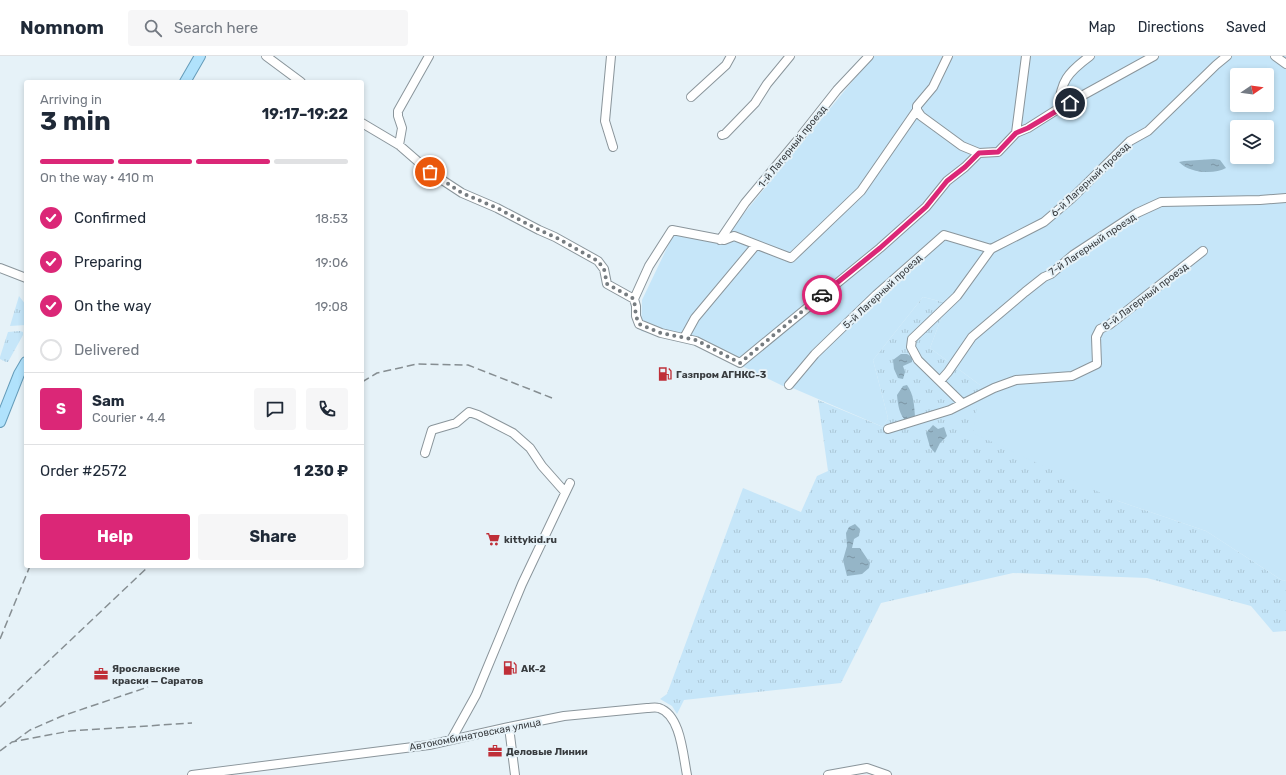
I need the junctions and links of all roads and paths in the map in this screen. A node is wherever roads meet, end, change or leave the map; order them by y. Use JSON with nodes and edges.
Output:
{"nodes":[{"id":1,"x":200,"y":56,"type":"edge"},
{"id":2,"x":266,"y":56,"type":"edge"},
{"id":3,"x":429,"y":56,"type":"edge"},
{"id":4,"x":611,"y":56,"type":"edge"},
{"id":5,"x":731,"y":56,"type":"edge"},
{"id":6,"x":790,"y":56,"type":"edge"},
{"id":7,"x":869,"y":56,"type":"edge"},
{"id":8,"x":948,"y":56,"type":"edge"},
{"id":9,"x":1026,"y":56,"type":"edge"},
{"id":10,"x":1090,"y":56,"type":"edge"},
{"id":11,"x":1154,"y":56,"type":"edge"},
{"id":12,"x":1227,"y":56,"type":"edge"},
{"id":13,"x":1274,"y":56,"type":"edge"},
{"id":14,"x":1286,"y":64,"type":"edge"},
{"id":15,"x":186,"y":80,"type":"edge"},
{"id":16,"x":298,"y":80,"type":"edge"},
{"id":17,"x":691,"y":97,"type":"dead end"},
{"id":18,"x":917,"y":108,"type":"junction"},
{"id":19,"x":1058,"y":109,"type":"junction"},
{"id":20,"x":364,"y":124,"type":"edge"},
{"id":21,"x":1016,"y":133,"type":"junction"},
{"id":22,"x":722,"y":135,"type":"dead end"},
{"id":23,"x":399,"y":145,"type":"junction"},
{"id":24,"x":613,"y":146,"type":"dead end"},
{"id":25,"x":979,"y":153,"type":"junction"},
{"id":26,"x":1286,"y":198,"type":"edge"},
{"id":27,"x":720,"y":240,"type":"junction"},
{"id":28,"x":756,"y":245,"type":"junction"},
{"id":29,"x":991,"y":249,"type":"junction"},
{"id":30,"x":1203,"y":251,"type":"dead end"},
{"id":31,"x":0,"y":268,"type":"edge"},
{"id":32,"x":24,"y":277,"type":"edge"},
{"id":33,"x":634,"y":299,"type":"junction"},
{"id":34,"x":684,"y":338,"type":"junction"},
{"id":35,"x":24,"y":365,"type":"edge"},
{"id":36,"x":940,"y":381,"type":"junction"},
{"id":37,"x":789,"y":385,"type":"dead end"},
{"id":38,"x":962,"y":403,"type":"junction"},
{"id":39,"x":0,"y":422,"type":"edge"},
{"id":40,"x":888,"y":430,"type":"dead end"},
{"id":41,"x":425,"y":453,"type":"dead end"},
{"id":42,"x":570,"y":483,"type":"dead end"},
{"id":43,"x":565,"y":492,"type":"junction"},
{"id":44,"x":509,"y":727,"type":"junction"},
{"id":45,"x":451,"y":740,"type":"junction"},
{"id":46,"x":192,"y":775,"type":"edge"},
{"id":47,"x":515,"y":775,"type":"edge"},
{"id":48,"x":687,"y":775,"type":"edge"},
{"id":49,"x":828,"y":775,"type":"edge"},
{"id":50,"x":887,"y":775,"type":"edge"}],
"edges":[{"from":1,"to":15,"type":"main road"},
{"from":2,"to":16,"type":"street"},
{"from":3,"to":23,"type":"street"},
{"from":4,"to":24,"type":"street"},
{"from":5,"to":17,"type":"street"},
{"from":6,"to":22,"type":"street"},
{"from":7,"to":27,"type":"street","name":"1-й Лагерный проезд"},
{"from":8,"to":18,"type":"street"},
{"from":9,"to":21,"type":"street"},
{"from":10,"to":19,"type":"street"},
{"from":11,"to":19,"type":"street"},
{"from":12,"to":29,"type":"street","name":"6-й Лагерный проезд"},
{"from":13,"to":14,"type":"street"},
{"from":18,"to":25,"type":"street"},
{"from":18,"to":28,"type":"street"},
{"from":19,"to":21,"type":"street"},
{"from":20,"to":23,"type":"street"},
{"from":21,"to":25,"type":"street"},
{"from":23,"to":33,"type":"street"},
{"from":25,"to":34,"type":"street"},
{"from":26,"to":36,"type":"street","name":"7-й Лагерный проезд"},
{"from":27,"to":28,"type":"street"},
{"from":27,"to":33,"type":"street"},
{"from":28,"to":34,"type":"street"},
{"from":29,"to":36,"type":"street","name":"6-й Лагерный проезд"},
{"from":29,"to":37,"type":"street","name":"5-й Лагерный проезд"},
{"from":30,"to":38,"type":"street","name":"8-й Лагерный проезд"},
{"from":31,"to":32,"type":"street"},
{"from":33,"to":34,"type":"street"},
{"from":35,"to":39,"type":"main road"},
{"from":36,"to":38,"type":"street","name":"6-й Лагерный проезд"},
{"from":38,"to":40,"type":"street","name":"8-й Лагерный проезд"},
{"from":41,"to":43,"type":"street"},
{"from":42,"to":43,"type":"street"},
{"from":43,"to":45,"type":"street"},
{"from":44,"to":45,"type":"street","name":"Автокомбинатовская улица"},
{"from":44,"to":47,"type":"street"},
{"from":44,"to":48,"type":"street","name":"Автокомбинатовская улица"},
{"from":45,"to":46,"type":"street","name":"Автокомбинатовская улица"},
{"from":49,"to":50,"type":"street"}]}
